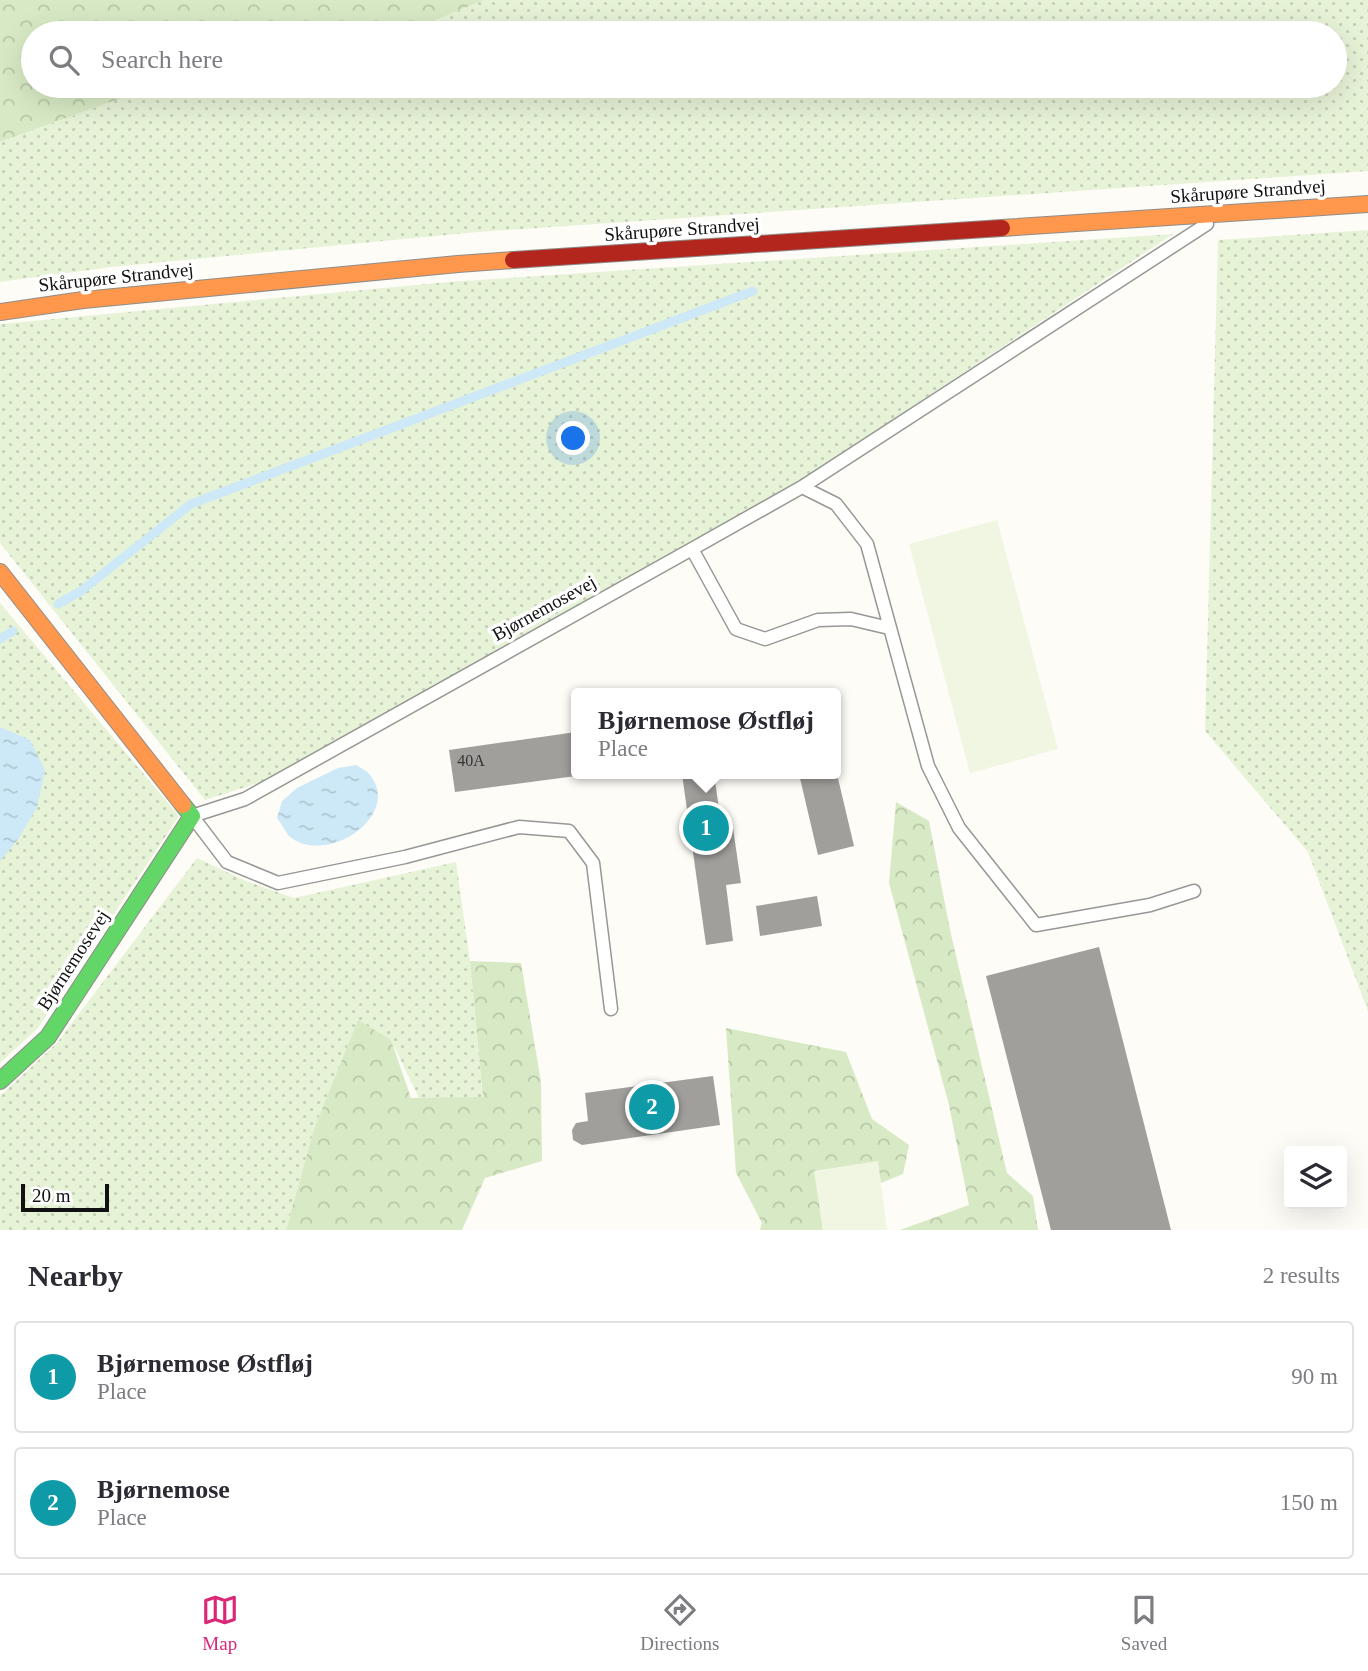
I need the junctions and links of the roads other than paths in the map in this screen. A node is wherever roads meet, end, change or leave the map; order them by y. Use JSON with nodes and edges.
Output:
{"nodes":[{"id":1,"x":1368,"y":204,"type":"edge"},
{"id":2,"x":1221,"y":214,"type":"junction"},
{"id":3,"x":0,"y":312,"type":"edge"},
{"id":4,"x":802,"y":487,"type":"junction"},
{"id":5,"x":692,"y":549,"type":"junction"},
{"id":6,"x":0,"y":572,"type":"edge"},
{"id":7,"x":890,"y":628,"type":"junction"},
{"id":8,"x":192,"y":816,"type":"junction"},
{"id":9,"x":1194,"y":891,"type":"dead end"},
{"id":10,"x":611,"y":1009,"type":"dead end"},
{"id":11,"x":0,"y":1081,"type":"edge"}],
"edges":[{"from":1,"to":2,"type":"street","name":"Skårupøre Strandvej"},
{"from":2,"to":3,"type":"street","name":"Skårupøre Strandvej"},
{"from":2,"to":4,"type":"lane","name":"Bjørnemosevej"},
{"from":4,"to":5,"type":"lane","name":"Bjørnemosevej"},
{"from":4,"to":7,"type":"lane"},
{"from":5,"to":7,"type":"lane"},
{"from":5,"to":8,"type":"lane","name":"Bjørnemosevej"},
{"from":6,"to":8,"type":"street"},
{"from":7,"to":9,"type":"lane"},
{"from":8,"to":10,"type":"lane"},
{"from":8,"to":11,"type":"street","name":"Bjørnemosevej"}]}
